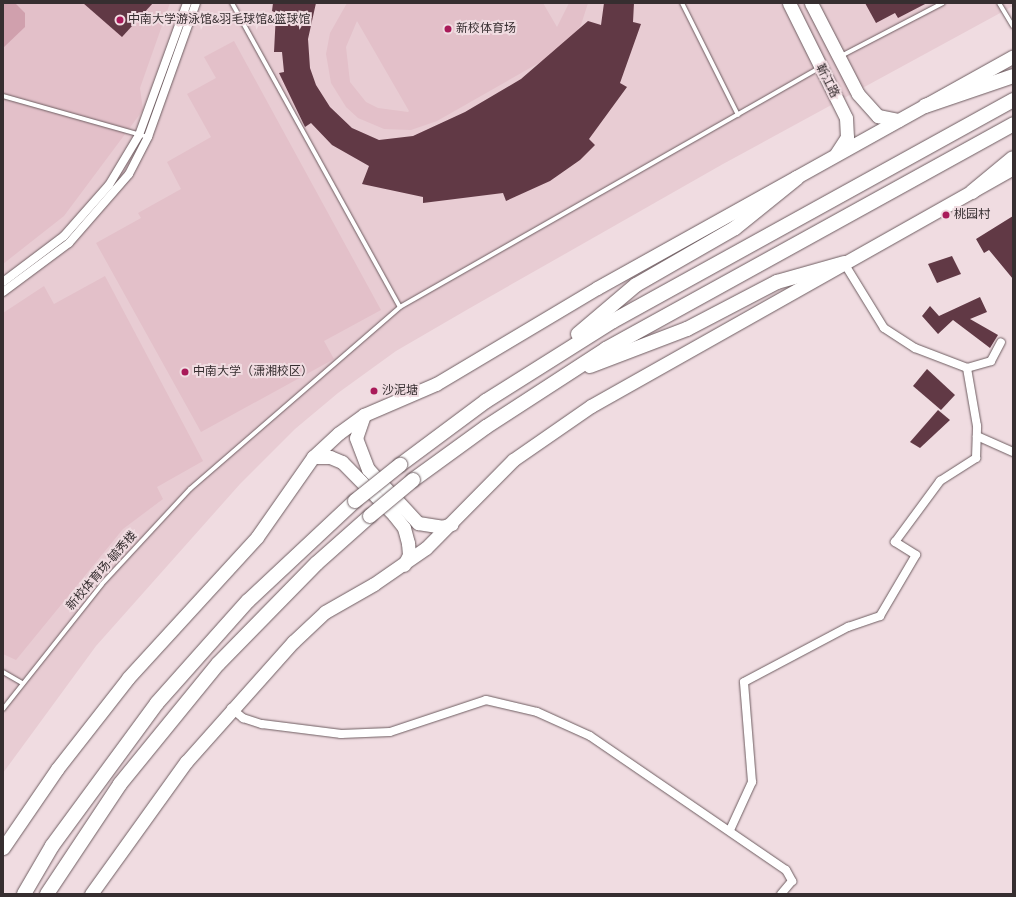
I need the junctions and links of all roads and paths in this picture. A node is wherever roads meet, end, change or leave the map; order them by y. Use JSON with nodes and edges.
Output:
{"nodes":[{"id":1,"x":187,"y":3,"type":"edge"},
{"id":2,"x":196,"y":3,"type":"edge"},
{"id":3,"x":232,"y":3,"type":"edge"},
{"id":4,"x":682,"y":3,"type":"edge"},
{"id":5,"x":789,"y":3,"type":"edge"},
{"id":6,"x":810,"y":3,"type":"edge"},
{"id":7,"x":943,"y":3,"type":"edge"},
{"id":8,"x":999,"y":3,"type":"edge"},
{"id":9,"x":1013,"y":26,"type":"edge"},
{"id":10,"x":1013,"y":56,"type":"edge"},
{"id":11,"x":839,"y":57,"type":"junction"},
{"id":12,"x":820,"y":68,"type":"junction"},
{"id":13,"x":1013,"y":76,"type":"edge"},
{"id":14,"x":3,"y":96,"type":"edge"},
{"id":15,"x":1013,"y":100,"type":"edge"},
{"id":16,"x":925,"y":106,"type":"junction"},
{"id":17,"x":738,"y":115,"type":"junction"},
{"id":18,"x":899,"y":120,"type":"junction"},
{"id":19,"x":1013,"y":124,"type":"edge"},
{"id":20,"x":139,"y":135,"type":"junction"},
{"id":21,"x":148,"y":137,"type":"junction"},
{"id":22,"x":832,"y":158,"type":"junction"},
{"id":23,"x":1013,"y":158,"type":"edge"},
{"id":24,"x":1013,"y":168,"type":"edge"},
{"id":25,"x":797,"y":178,"type":"junction"},
{"id":26,"x":972,"y":192,"type":"junction"},
{"id":27,"x":844,"y":263,"type":"junction"},
{"id":28,"x":3,"y":282,"type":"edge"},
{"id":29,"x":3,"y":292,"type":"edge"},
{"id":30,"x":400,"y":306,"type":"junction"},
{"id":31,"x":1001,"y":342,"type":"dead end"},
{"id":32,"x":546,"y":362,"type":"junction"},
{"id":33,"x":967,"y":368,"type":"junction"},
{"id":34,"x":558,"y":379,"type":"junction"},
{"id":35,"x":364,"y":415,"type":"junction"},
{"id":36,"x":977,"y":436,"type":"junction"},
{"id":37,"x":1013,"y":452,"type":"edge"},
{"id":38,"x":314,"y":458,"type":"junction"},
{"id":39,"x":452,"y":524,"type":"junction"},
{"id":40,"x":404,"y":565,"type":"junction"},
{"id":41,"x":3,"y":672,"type":"edge"},
{"id":42,"x":22,"y":683,"type":"junction"},
{"id":43,"x":231,"y":708,"type":"junction"},
{"id":44,"x":3,"y":709,"type":"edge"},
{"id":45,"x":730,"y":830,"type":"junction"},
{"id":46,"x":3,"y":848,"type":"edge"},
{"id":47,"x":24,"y":894,"type":"edge"},
{"id":48,"x":47,"y":894,"type":"edge"},
{"id":49,"x":91,"y":894,"type":"edge"},
{"id":50,"x":781,"y":894,"type":"edge"}],
"edges":[{"from":1,"to":20,"type":"street"},
{"from":2,"to":21,"type":"street"},
{"from":3,"to":30,"type":"lane"},
{"from":4,"to":17,"type":"lane"},
{"from":5,"to":12,"type":"main road","name":"靳江路"},
{"from":6,"to":11,"type":"main road","name":"靳江路"},
{"from":7,"to":11,"type":"lane"},
{"from":8,"to":9,"type":"lane"},
{"from":10,"to":16,"type":"main road"},
{"from":11,"to":18,"type":"main road","name":"靳江路"},
{"from":12,"to":17,"type":"lane","name":"新校体育场-毓秀楼"},
{"from":12,"to":22,"type":"main road","name":"靳江路"},
{"from":13,"to":16,"type":"highway"},
{"from":14,"to":20,"type":"lane"},
{"from":15,"to":32,"type":"highway"},
{"from":16,"to":18,"type":"main road"},
{"from":17,"to":30,"type":"lane","name":"新校体育场-毓秀楼"},
{"from":18,"to":22,"type":"main road"},
{"from":19,"to":34,"type":"highway"},
{"from":20,"to":21,"type":"lane"},
{"from":20,"to":28,"type":"street"},
{"from":21,"to":29,"type":"street"},
{"from":22,"to":25,"type":"main road"},
{"from":23,"to":26,"type":"highway"},
{"from":24,"to":26,"type":"main road"},
{"from":25,"to":32,"type":"highway"},
{"from":25,"to":35,"type":"main road"},
{"from":26,"to":27,"type":"main road"},
{"from":27,"to":33,"type":"street"},
{"from":27,"to":34,"type":"highway"},
{"from":27,"to":39,"type":"main road"},
{"from":30,"to":42,"type":"lane","name":"新校体育场-毓秀楼"},
{"from":31,"to":33,"type":"street"},
{"from":32,"to":47,"type":"highway","bridge":true},
{"from":33,"to":36,"type":"street"},
{"from":34,"to":48,"type":"highway","bridge":true},
{"from":35,"to":38,"type":"main road"},
{"from":35,"to":39,"type":"main road"},
{"from":36,"to":37,"type":"street"},
{"from":36,"to":45,"type":"street"},
{"from":38,"to":40,"type":"main road"},
{"from":38,"to":46,"type":"main road"},
{"from":39,"to":40,"type":"main road"},
{"from":40,"to":43,"type":"main road"},
{"from":41,"to":42,"type":"lane"},
{"from":42,"to":44,"type":"lane","name":"新校体育场-毓秀楼"},
{"from":43,"to":45,"type":"street"},
{"from":43,"to":49,"type":"main road"},
{"from":45,"to":50,"type":"street"}]}
